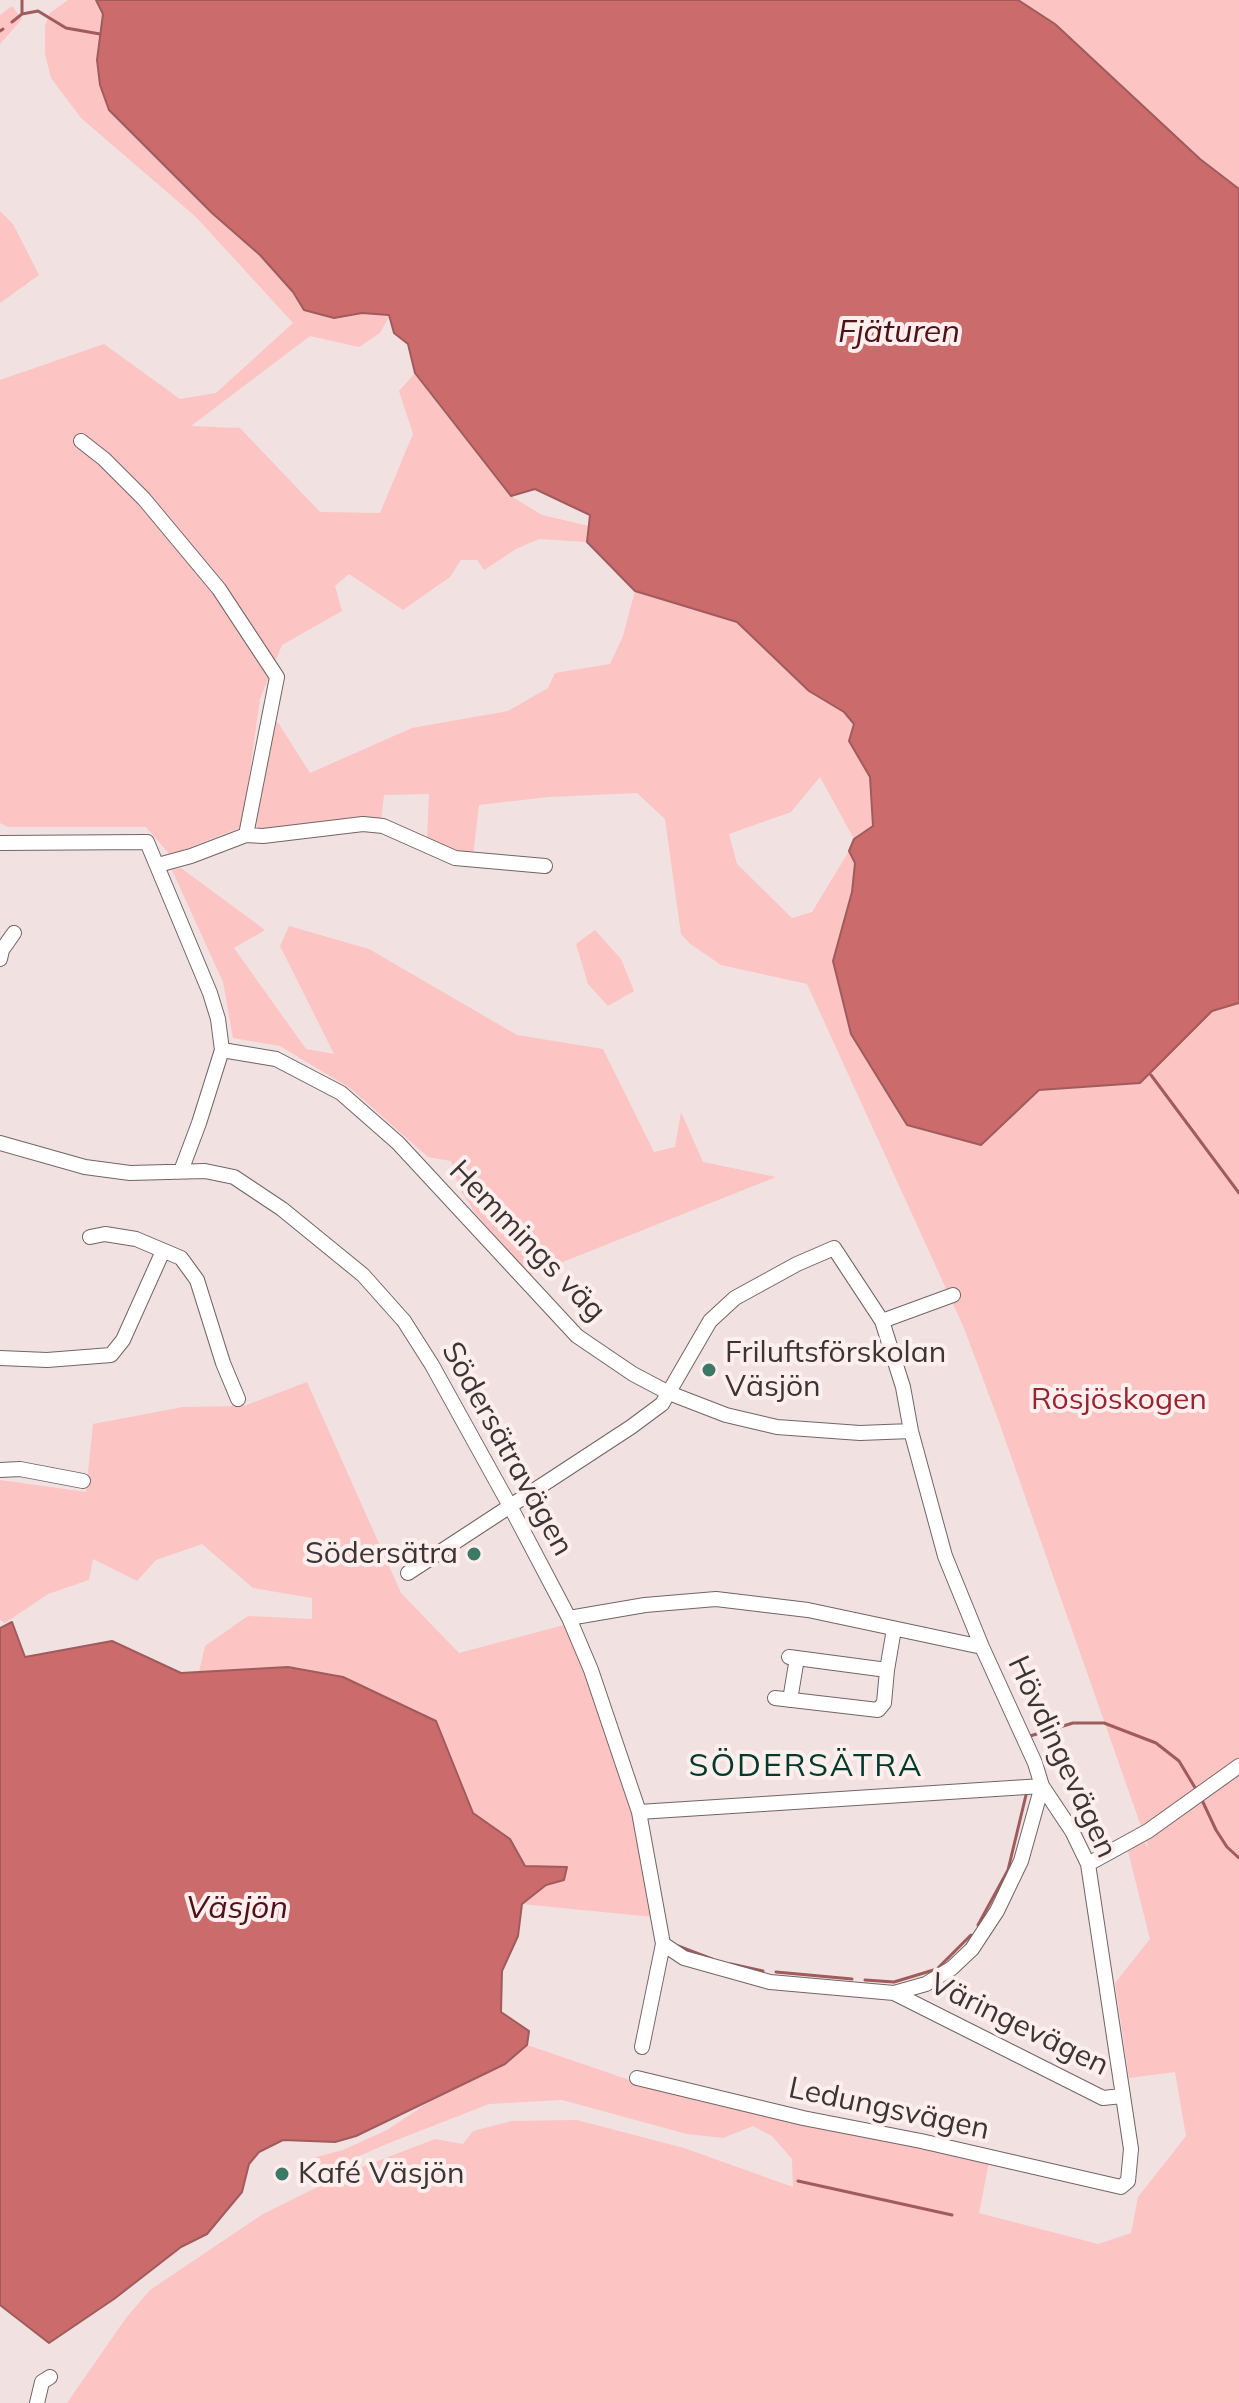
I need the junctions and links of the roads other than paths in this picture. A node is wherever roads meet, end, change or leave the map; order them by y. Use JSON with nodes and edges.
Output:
{"nodes":[{"id":1,"x":81,"y":441,"type":"dead end"},
{"id":2,"x":246,"y":835,"type":"junction"},
{"id":3,"x":0,"y":843,"type":"edge"},
{"id":4,"x":158,"y":865,"type":"junction"},
{"id":5,"x":545,"y":866,"type":"dead end"},
{"id":6,"x":14,"y":933,"type":"dead end"},
{"id":7,"x":0,"y":959,"type":"edge"},
{"id":8,"x":222,"y":1050,"type":"junction"},
{"id":9,"x":0,"y":1143,"type":"edge"},
{"id":10,"x":181,"y":1171,"type":"junction"},
{"id":11,"x":90,"y":1237,"type":"dead end"},
{"id":12,"x":163,"y":1251,"type":"junction"},
{"id":13,"x":953,"y":1295,"type":"dead end"},
{"id":14,"x":882,"y":1321,"type":"junction"},
{"id":15,"x":0,"y":1358,"type":"edge"},
{"id":16,"x":669,"y":1393,"type":"junction"},
{"id":17,"x":238,"y":1399,"type":"dead end"},
{"id":18,"x":911,"y":1431,"type":"junction"},
{"id":19,"x":0,"y":1470,"type":"edge"},
{"id":20,"x":83,"y":1481,"type":"dead end"},
{"id":21,"x":510,"y":1506,"type":"junction"},
{"id":22,"x":408,"y":1573,"type":"dead end"},
{"id":23,"x":569,"y":1618,"type":"junction"},
{"id":24,"x":894,"y":1629,"type":"junction"},
{"id":25,"x":982,"y":1647,"type":"junction"},
{"id":26,"x":887,"y":1670,"type":"junction"},
{"id":27,"x":1239,"y":1766,"type":"edge"},
{"id":28,"x":1042,"y":1786,"type":"junction"},
{"id":29,"x":639,"y":1812,"type":"junction"},
{"id":30,"x":1088,"y":1864,"type":"junction"},
{"id":31,"x":663,"y":1944,"type":"junction"},
{"id":32,"x":894,"y":1993,"type":"junction"},
{"id":33,"x":642,"y":2047,"type":"dead end"},
{"id":34,"x":637,"y":2078,"type":"dead end"},
{"id":35,"x":1122,"y":2096,"type":"junction"},
{"id":36,"x":1128,"y":2181,"type":"joint"},
{"id":37,"x":50,"y":2377,"type":"dead end"},
{"id":38,"x":37,"y":2403,"type":"edge"}],
"edges":[{"from":1,"to":2,"type":"street"},
{"from":2,"to":4,"type":"street"},
{"from":2,"to":5,"type":"street"},
{"from":3,"to":4,"type":"street"},
{"from":4,"to":8,"type":"street"},
{"from":6,"to":7,"type":"street"},
{"from":8,"to":10,"type":"street"},
{"from":8,"to":16,"type":"street","name":"Hemmings väg"},
{"from":9,"to":10,"type":"street","name":"Södersätravägen"},
{"from":10,"to":21,"type":"street","name":"Södersätravägen"},
{"from":11,"to":12,"type":"street"},
{"from":12,"to":15,"type":"street"},
{"from":12,"to":17,"type":"street"},
{"from":13,"to":14,"type":"street"},
{"from":14,"to":16,"type":"street","name":"Hövdingevägen"},
{"from":14,"to":18,"type":"street","name":"Hövdingevägen"},
{"from":16,"to":18,"type":"street","name":"Hemmings väg"},
{"from":16,"to":21,"type":"street"},
{"from":18,"to":25,"type":"street","name":"Hövdingevägen"},
{"from":19,"to":20,"type":"street"},
{"from":21,"to":22,"type":"street"},
{"from":21,"to":23,"type":"street","name":"Södersätravägen"},
{"from":23,"to":24,"type":"street"},
{"from":23,"to":29,"type":"street","name":"Södersätravägen"},
{"from":24,"to":25,"type":"street"},
{"from":24,"to":26,"type":"street"},
{"from":25,"to":28,"type":"street","name":"Hövdingevägen"},
{"from":26,"to":26,"type":"street"},
{"from":27,"to":30,"type":"street"},
{"from":28,"to":29,"type":"street"},
{"from":28,"to":30,"type":"street","name":"Hövdingevägen"},
{"from":28,"to":32,"type":"street"},
{"from":29,"to":31,"type":"street","name":"Södersätravägen"},
{"from":30,"to":35,"type":"street","name":"Hövdingevägen"},
{"from":31,"to":32,"type":"street"},
{"from":31,"to":33,"type":"street","name":"Södersätravägen"},
{"from":32,"to":35,"type":"street","name":"Väringevägen"},
{"from":34,"to":36,"type":"street","name":"Ledungsvägen"},
{"from":35,"to":36,"type":"street","name":"Hövdingevägen"},
{"from":37,"to":38,"type":"street"}]}
